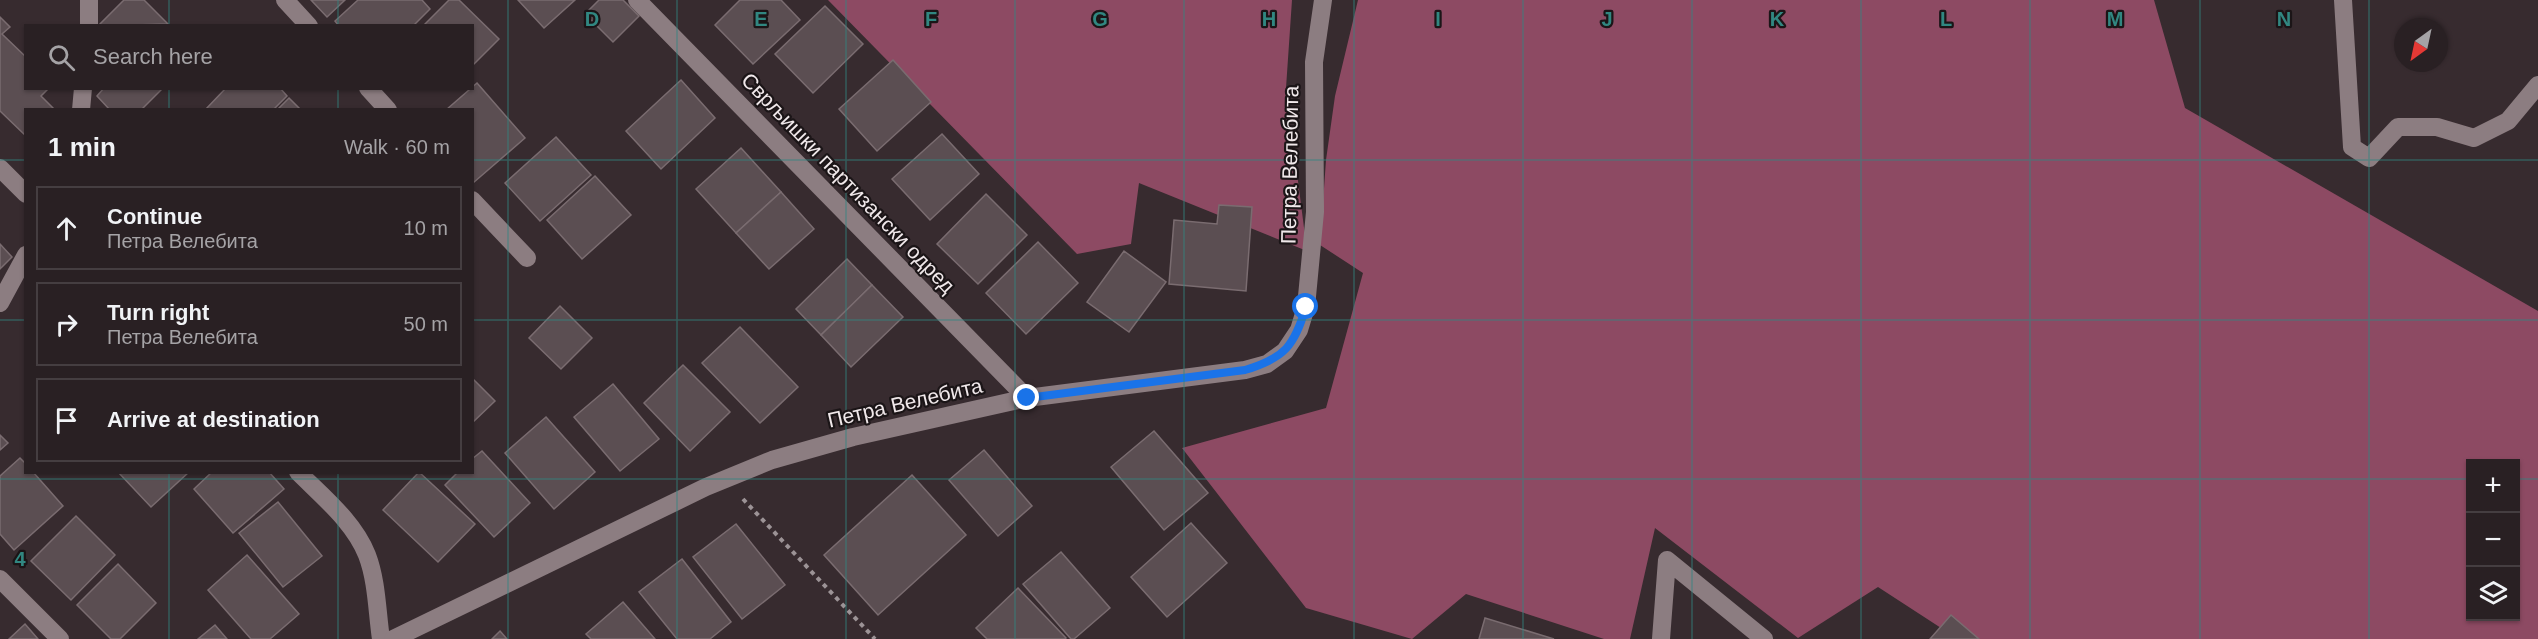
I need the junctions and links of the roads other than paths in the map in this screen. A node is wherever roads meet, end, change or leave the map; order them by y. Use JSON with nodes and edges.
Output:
{"nodes":[{"id":1,"x":89,"y":0,"type":"edge"},
{"id":2,"x":285,"y":0,"type":"edge"},
{"id":3,"x":637,"y":0,"type":"edge"},
{"id":4,"x":1323,"y":0,"type":"edge"},
{"id":5,"x":2343,"y":0,"type":"edge"},
{"id":6,"x":89,"y":24,"type":"edge"},
{"id":7,"x":307,"y":24,"type":"edge"},
{"id":8,"x":2538,"y":85,"type":"edge"},
{"id":9,"x":83,"y":90,"type":"edge"},
{"id":10,"x":370,"y":90,"type":"edge"},
{"id":11,"x":81,"y":108,"type":"edge"},
{"id":12,"x":386,"y":108,"type":"edge"},
{"id":13,"x":0,"y":168,"type":"edge"},
{"id":14,"x":24,"y":192,"type":"edge"},
{"id":15,"x":474,"y":202,"type":"edge"},
{"id":16,"x":527,"y":258,"type":"dead end"},
{"id":17,"x":24,"y":259,"type":"edge"},
{"id":18,"x":0,"y":303,"type":"edge"},
{"id":19,"x":1027,"y":398,"type":"junction"},
{"id":20,"x":300,"y":474,"type":"edge"},
{"id":21,"x":0,"y":579,"type":"edge"},
{"id":22,"x":60,"y":639,"type":"edge"},
{"id":23,"x":381,"y":639,"type":"edge"},
{"id":24,"x":393,"y":639,"type":"edge"},
{"id":25,"x":1661,"y":639,"type":"edge"},
{"id":26,"x":1764,"y":639,"type":"edge"}],
"edges":[{"from":1,"to":6,"type":"street"},
{"from":2,"to":7,"type":"street"},
{"from":3,"to":19,"type":"street","name":"Сврљишки партизански одред"},
{"from":4,"to":19,"type":"street","name":"Петра Велебита"},
{"from":5,"to":8,"type":"street"},
{"from":9,"to":11,"type":"street"},
{"from":10,"to":12,"type":"street"},
{"from":13,"to":14,"type":"street"},
{"from":15,"to":16,"type":"street"},
{"from":17,"to":18,"type":"street"},
{"from":19,"to":24,"type":"street","name":"Петра Велебита"},
{"from":20,"to":23,"type":"street"},
{"from":21,"to":22,"type":"street"},
{"from":25,"to":26,"type":"street"}]}
